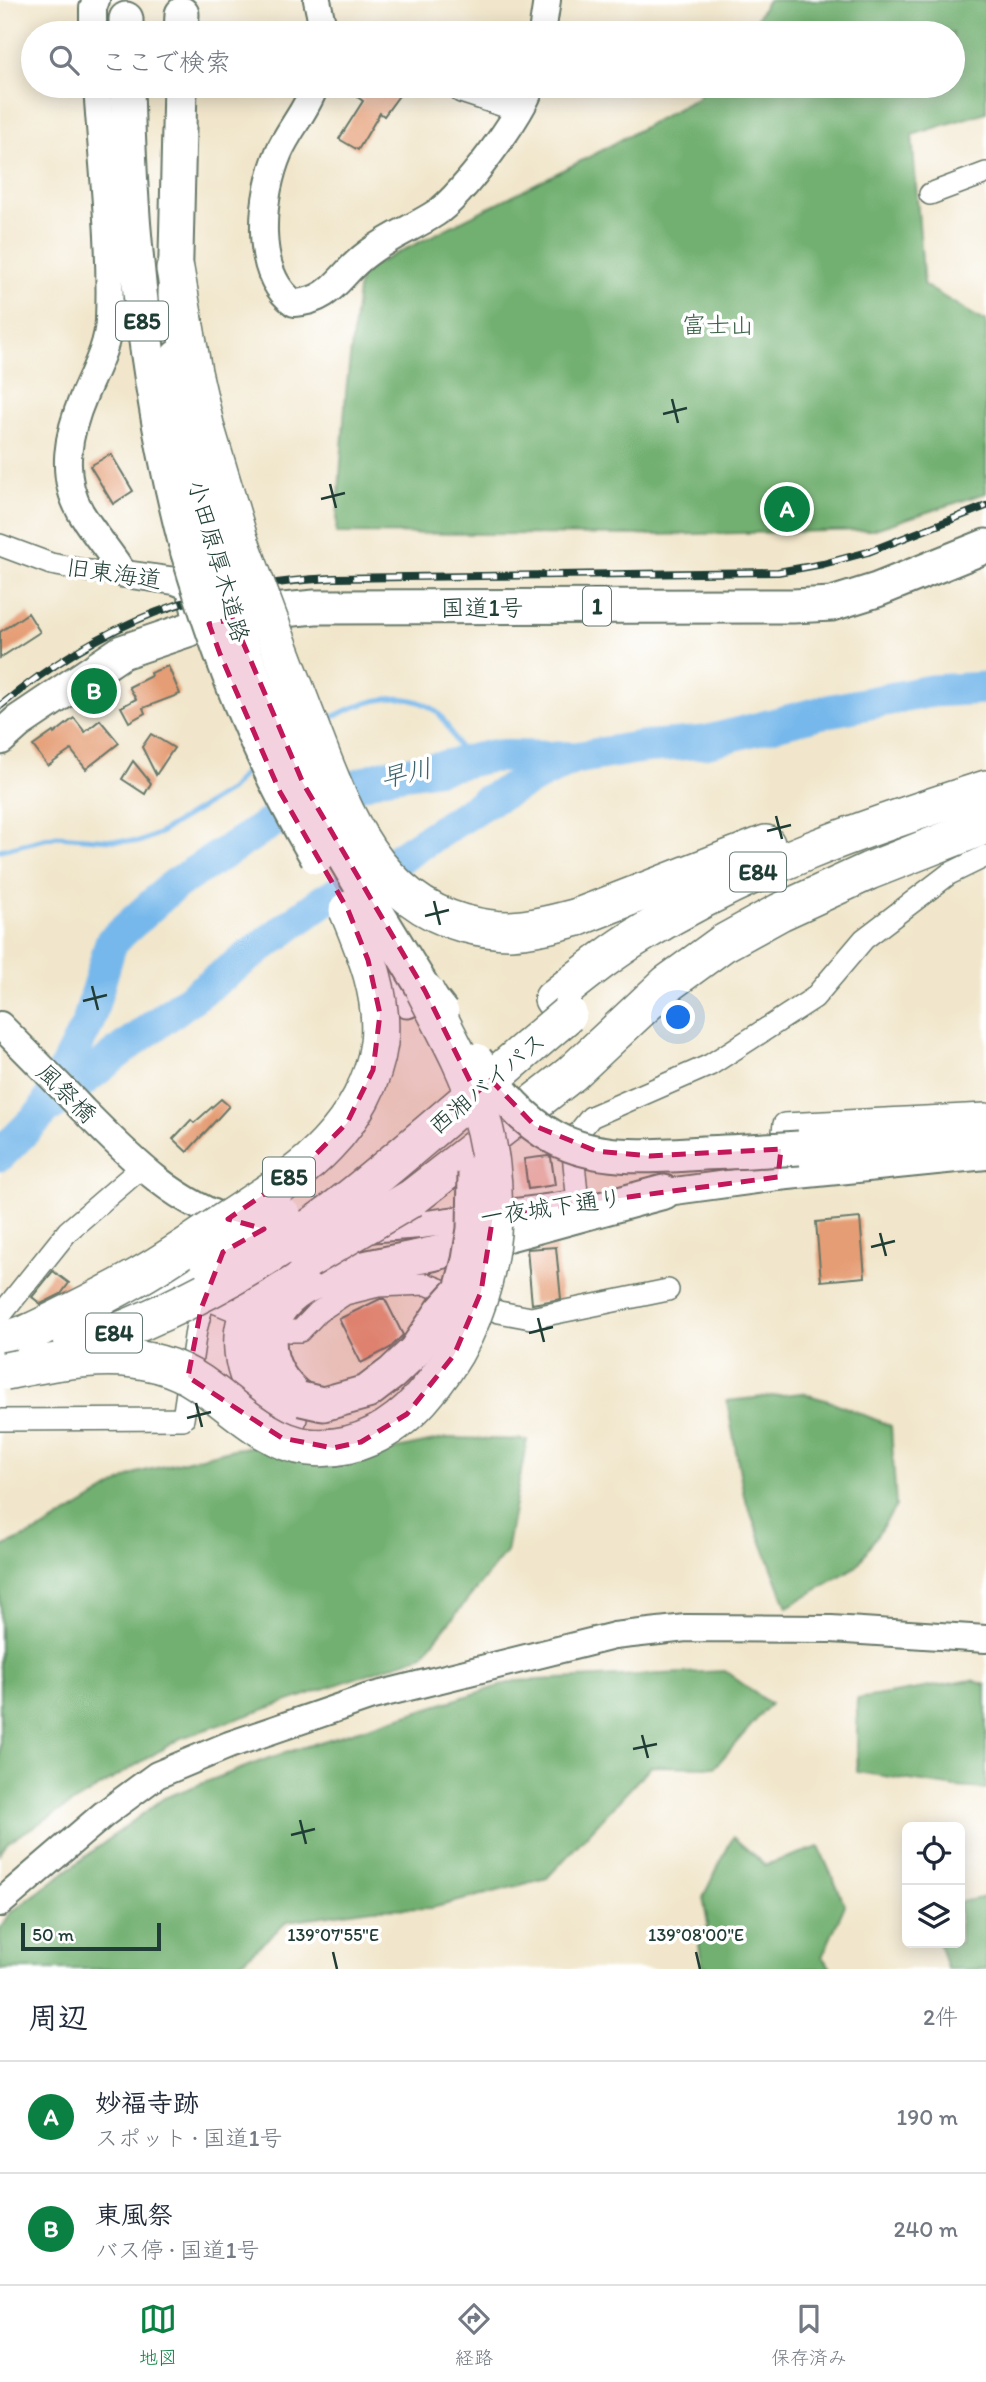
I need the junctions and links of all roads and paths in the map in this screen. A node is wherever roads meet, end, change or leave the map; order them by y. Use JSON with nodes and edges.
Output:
{"nodes":[{"id":1,"x":96,"y":0,"type":"edge"},
{"id":2,"x":317,"y":0,"type":"edge"},
{"id":3,"x":547,"y":0,"type":"edge"},
{"id":4,"x":93,"y":21,"type":"edge"},
{"id":5,"x":321,"y":21,"type":"edge"},
{"id":6,"x":544,"y":21,"type":"edge"},
{"id":7,"x":98,"y":98,"type":"edge"},
{"id":8,"x":127,"y":98,"type":"edge"},
{"id":9,"x":180,"y":98,"type":"edge"},
{"id":10,"x":310,"y":98,"type":"edge"},
{"id":11,"x":479,"y":98,"type":"edge"},
{"id":12,"x":525,"y":98,"type":"edge"},
{"id":13,"x":519,"y":111,"type":"junction"},
{"id":14,"x":986,"y":173,"type":"edge"},
{"id":15,"x":930,"y":194,"type":"dead end"},
{"id":16,"x":175,"y":269,"type":"joint"},
{"id":17,"x":0,"y":545,"type":"edge"},
{"id":18,"x":986,"y":546,"type":"edge"},
{"id":19,"x":213,"y":547,"type":"junction"},
{"id":20,"x":124,"y":574,"type":"junction"},
{"id":21,"x":200,"y":626,"type":"junction"},
{"id":22,"x":0,"y":738,"type":"edge"},
{"id":23,"x":986,"y":789,"type":"edge"},
{"id":24,"x":986,"y":816,"type":"edge"},
{"id":25,"x":986,"y":825,"type":"edge"},
{"id":26,"x":986,"y":856,"type":"edge"},
{"id":27,"x":348,"y":910,"type":"junction"},
{"id":28,"x":425,"y":991,"type":"junction"},
{"id":29,"x":560,"y":1006,"type":"junction"},
{"id":30,"x":0,"y":1025,"type":"edge"},
{"id":31,"x":985,"y":1119,"type":"edge"},
{"id":32,"x":986,"y":1156,"type":"edge"},
{"id":33,"x":138,"y":1164,"type":"junction"},
{"id":34,"x":778,"y":1177,"type":"junction"},
{"id":35,"x":664,"y":1192,"type":"junction"},
{"id":36,"x":578,"y":1203,"type":"junction"},
{"id":37,"x":237,"y":1222,"type":"junction"},
{"id":38,"x":461,"y":1290,"type":"joint"},
{"id":39,"x":668,"y":1290,"type":"dead end"},
{"id":40,"x":204,"y":1298,"type":"junction"},
{"id":41,"x":236,"y":1311,"type":"dead end"},
{"id":42,"x":289,"y":1331,"type":"dead end"},
{"id":43,"x":6,"y":1347,"type":"edge"},
{"id":44,"x":294,"y":1408,"type":"junction"},
{"id":45,"x":0,"y":1420,"type":"edge"},
{"id":46,"x":986,"y":1639,"type":"edge"},
{"id":47,"x":0,"y":1903,"type":"edge"}],
"edges":[{"from":1,"to":4,"type":"street"},
{"from":2,"to":5,"type":"street"},
{"from":3,"to":6,"type":"street"},
{"from":7,"to":20,"type":"street"},
{"from":8,"to":19,"type":"highway","name":"小田原厚木道路","number":"E85"},
{"from":9,"to":16,"type":"highway","number":"E85"},
{"from":10,"to":13,"type":"street"},
{"from":11,"to":13,"type":"street"},
{"from":12,"to":13,"type":"street"},
{"from":14,"to":15,"type":"street"},
{"from":16,"to":19,"type":"highway"},
{"from":17,"to":20,"type":"street","name":"旧東海道"},
{"from":18,"to":21,"type":"highway","name":"国道1号","number":"1"},
{"from":19,"to":23,"type":"highway","number":"E85","bridge":true},
{"from":19,"to":27,"type":"highway","name":"小田原厚木道路","number":"E85","bridge":true},
{"from":19,"to":28,"type":"highway","name":"小田原厚木道路","number":"E85","bridge":true},
{"from":20,"to":21,"type":"street","name":"旧東海道"},
{"from":21,"to":22,"type":"highway","name":"国道1号","number":"1"},
{"from":23,"to":29,"type":"highway","name":"西湘バイパス","number":"E84"},
{"from":24,"to":29,"type":"highway","name":"西湘バイパス","number":"E84"},
{"from":25,"to":44,"type":"highway","bridge":true},
{"from":26,"to":36,"type":"street"},
{"from":27,"to":38,"type":"highway","name":"小田原厚木道路","bridge":true},
{"from":27,"to":43,"type":"highway","number":"E85","bridge":true},
{"from":28,"to":31,"type":"highway","name":"小田原厚木道路","bridge":true},
{"from":28,"to":43,"type":"highway","bridge":true},
{"from":29,"to":43,"type":"highway","name":"西湘バイパス","number":"E84","bridge":true},
{"from":30,"to":33,"type":"street","name":"風祭橋"},
{"from":31,"to":34,"type":"street"},
{"from":32,"to":34,"type":"street","name":"一夜城下通り"},
{"from":33,"to":37,"type":"street","name":"一夜城下通り"},
{"from":33,"to":43,"type":"street"},
{"from":34,"to":35,"type":"street","name":"一夜城下通り"},
{"from":35,"to":36,"type":"street","name":"一夜城下通り"},
{"from":35,"to":44,"type":"highway"},
{"from":36,"to":37,"type":"street","name":"一夜城下通り"},
{"from":37,"to":40,"type":"street"},
{"from":38,"to":44,"type":"highway"},
{"from":39,"to":42,"type":"street"},
{"from":40,"to":41,"type":"street"},
{"from":40,"to":45,"type":"street"},
{"from":46,"to":47,"type":"street"}]}
